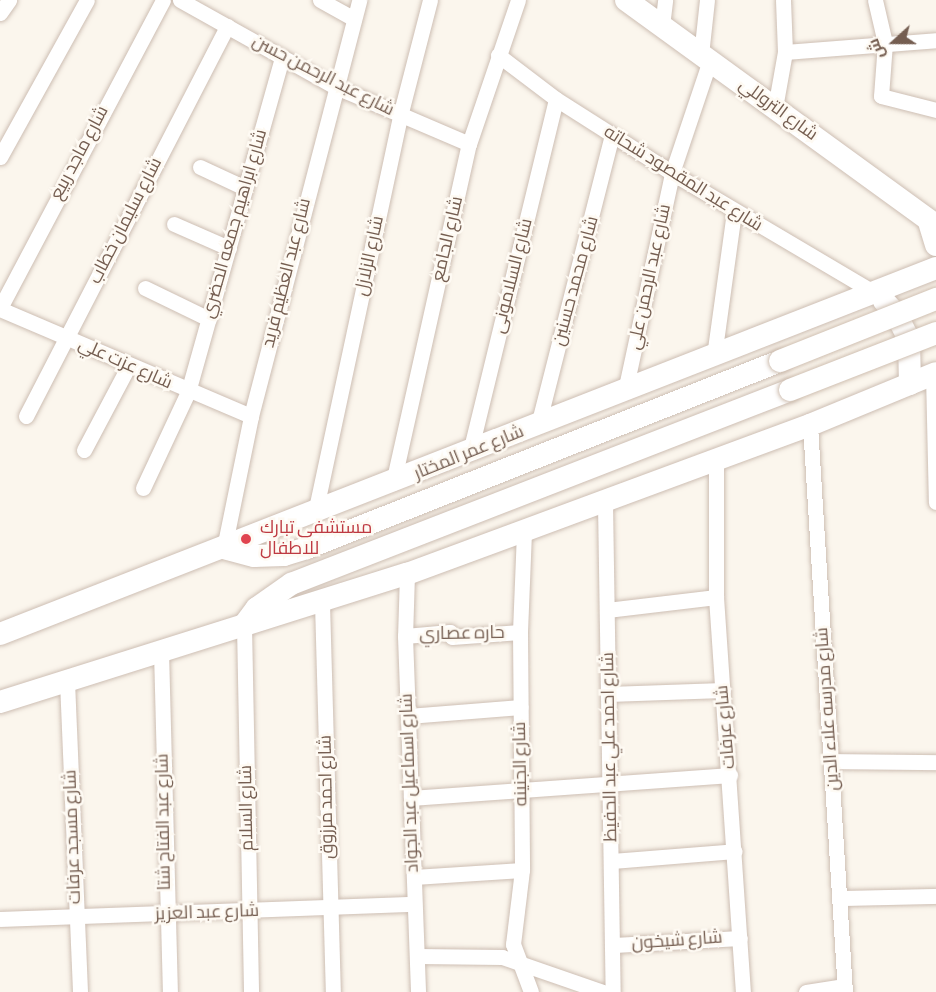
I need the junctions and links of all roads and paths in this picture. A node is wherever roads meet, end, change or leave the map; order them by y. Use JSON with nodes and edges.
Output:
{"nodes":[{"id":1,"x":9,"y":0,"type":"edge"},
{"id":2,"x":87,"y":0,"type":"edge"},
{"id":3,"x":163,"y":0,"type":"edge"},
{"id":4,"x":180,"y":0,"type":"edge"},
{"id":5,"x":320,"y":0,"type":"edge"},
{"id":6,"x":359,"y":0,"type":"edge"},
{"id":7,"x":430,"y":0,"type":"edge"},
{"id":8,"x":518,"y":0,"type":"edge"},
{"id":9,"x":626,"y":0,"type":"edge"},
{"id":10,"x":665,"y":0,"type":"edge"},
{"id":11,"x":707,"y":0,"type":"edge"},
{"id":12,"x":783,"y":0,"type":"edge"},
{"id":13,"x":875,"y":0,"type":"edge"},
{"id":14,"x":0,"y":13,"type":"edge"},
{"id":15,"x":354,"y":19,"type":"junction"},
{"id":16,"x":227,"y":26,"type":"junction"},
{"id":17,"x":662,"y":26,"type":"junction"},
{"id":18,"x":936,"y":40,"type":"edge"},
{"id":19,"x":885,"y":43,"type":"junction"},
{"id":20,"x":785,"y":52,"type":"junction"},
{"id":21,"x":498,"y":55,"type":"junction"},
{"id":22,"x":282,"y":57,"type":"junction"},
{"id":23,"x":705,"y":58,"type":"junction"},
{"id":24,"x":334,"y":86,"type":"junction"},
{"id":25,"x":556,"y":99,"type":"junction"},
{"id":26,"x":775,"y":108,"type":"junction"},
{"id":27,"x":936,"y":110,"type":"edge"},
{"id":28,"x":400,"y":116,"type":"junction"},
{"id":29,"x":612,"y":135,"type":"junction"},
{"id":30,"x":469,"y":144,"type":"junction"},
{"id":31,"x":0,"y":156,"type":"edge"},
{"id":32,"x":200,"y":167,"type":"dead end"},
{"id":33,"x":672,"y":173,"type":"junction"},
{"id":34,"x":245,"y":188,"type":"junction"},
{"id":35,"x":734,"y":212,"type":"junction"},
{"id":36,"x":932,"y":223,"type":"edge"},
{"id":37,"x":174,"y":224,"type":"dead end"},
{"id":38,"x":936,"y":245,"type":"edge"},
{"id":39,"x":229,"y":248,"type":"junction"},
{"id":40,"x":936,"y":268,"type":"edge"},
{"id":41,"x":145,"y":288,"type":"dead end"},
{"id":42,"x":875,"y":293,"type":"junction"},
{"id":43,"x":936,"y":299,"type":"edge"},
{"id":44,"x":0,"y":309,"type":"edge"},
{"id":45,"x":209,"y":319,"type":"junction"},
{"id":46,"x":936,"y":333,"type":"edge"},
{"id":47,"x":66,"y":337,"type":"junction"},
{"id":48,"x":714,"y":356,"type":"junction"},
{"id":49,"x":129,"y":365,"type":"junction"},
{"id":50,"x":934,"y":373,"type":"edge"},
{"id":51,"x":910,"y":384,"type":"junction"},
{"id":52,"x":625,"y":391,"type":"junction"},
{"id":53,"x":188,"y":392,"type":"junction"},
{"id":54,"x":26,"y":416,"type":"dead end"},
{"id":55,"x":251,"y":416,"type":"junction"},
{"id":56,"x":810,"y":425,"type":"junction"},
{"id":57,"x":538,"y":426,"type":"junction"},
{"id":58,"x":84,"y":450,"type":"dead end"},
{"id":59,"x":470,"y":452,"type":"junction"},
{"id":60,"x":716,"y":461,"type":"junction"},
{"id":61,"x":393,"y":483,"type":"junction"},
{"id":62,"x":143,"y":488,"type":"dead end"},
{"id":63,"x":936,"y":502,"type":"edge"},
{"id":64,"x":605,"y":503,"type":"junction"},
{"id":65,"x":315,"y":513,"type":"junction"},
{"id":66,"x":524,"y":532,"type":"junction"},
{"id":67,"x":224,"y":548,"type":"junction"},
{"id":68,"x":407,"y":574,"type":"junction"},
{"id":69,"x":716,"y":597,"type":"junction"},
{"id":70,"x":322,"y":603,"type":"junction"},
{"id":71,"x":607,"y":610,"type":"junction"},
{"id":72,"x":244,"y":625,"type":"junction"},
{"id":73,"x":520,"y":632,"type":"junction"},
{"id":74,"x":0,"y":634,"type":"edge"},
{"id":75,"x":405,"y":636,"type":"junction"},
{"id":76,"x":161,"y":651,"type":"junction"},
{"id":77,"x":67,"y":681,"type":"junction"},
{"id":78,"x":723,"y":690,"type":"junction"},
{"id":79,"x":608,"y":694,"type":"junction"},
{"id":80,"x":0,"y":702,"type":"edge"},
{"id":81,"x":521,"y":707,"type":"junction"},
{"id":82,"x":408,"y":716,"type":"junction"},
{"id":83,"x":832,"y":761,"type":"junction"},
{"id":84,"x":936,"y":762,"type":"edge"},
{"id":85,"x":730,"y":775,"type":"junction"},
{"id":86,"x":610,"y":783,"type":"junction"},
{"id":87,"x":522,"y":790,"type":"junction"},
{"id":88,"x":411,"y":798,"type":"junction"},
{"id":89,"x":735,"y":851,"type":"junction"},
{"id":90,"x":612,"y":861,"type":"junction"},
{"id":91,"x":522,"y":870,"type":"junction"},
{"id":92,"x":414,"y":878,"type":"junction"},
{"id":93,"x":936,"y":896,"type":"edge"},
{"id":94,"x":840,"y":898,"type":"junction"},
{"id":95,"x":414,"y":904,"type":"junction"},
{"id":96,"x":330,"y":907,"type":"junction"},
{"id":97,"x":248,"y":912,"type":"junction"},
{"id":98,"x":166,"y":915,"type":"junction"},
{"id":99,"x":77,"y":917,"type":"junction"},
{"id":100,"x":0,"y":919,"type":"edge"},
{"id":101,"x":740,"y":938,"type":"junction"},
{"id":102,"x":614,"y":945,"type":"junction"},
{"id":103,"x":417,"y":956,"type":"junction"},
{"id":104,"x":519,"y":962,"type":"junction"},
{"id":105,"x":845,"y":989,"type":"edge"},
{"id":106,"x":80,"y":992,"type":"edge"},
{"id":107,"x":170,"y":992,"type":"edge"},
{"id":108,"x":251,"y":992,"type":"edge"},
{"id":109,"x":333,"y":992,"type":"edge"},
{"id":110,"x":418,"y":992,"type":"edge"},
{"id":111,"x":531,"y":992,"type":"edge"},
{"id":112,"x":603,"y":992,"type":"edge"},
{"id":113,"x":613,"y":992,"type":"edge"},
{"id":114,"x":744,"y":992,"type":"edge"},
{"id":115,"x":806,"y":992,"type":"edge"}],
"edges":[{"from":1,"to":14,"type":"street"},
{"from":2,"to":31,"type":"street"},
{"from":3,"to":44,"type":"street","name":"شارع ماجد ربيع"},
{"from":4,"to":16,"type":"street","name":"شارع عبد الرحمن حسن"},
{"from":5,"to":15,"type":"street"},
{"from":6,"to":15,"type":"street","name":"شارع عبد العظيم فريد"},
{"from":7,"to":28,"type":"street","name":"شارع الزلازل"},
{"from":8,"to":21,"type":"street","name":"شارع الجامع"},
{"from":9,"to":17,"type":"main road","name":"شارع التروللي"},
{"from":10,"to":17,"type":"street"},
{"from":11,"to":23,"type":"street","name":"شارع عبد الرحمن علي"},
{"from":12,"to":20,"type":"street"},
{"from":13,"to":19,"type":"street"},
{"from":15,"to":24,"type":"street","name":"شارع عبد العظيم فريد"},
{"from":16,"to":22,"type":"street","name":"شارع عبد الرحمن حسن"},
{"from":16,"to":47,"type":"street","name":"شارع سليمان خطاب"},
{"from":17,"to":23,"type":"main road","name":"شارع التروللي"},
{"from":18,"to":19,"type":"street"},
{"from":19,"to":20,"type":"street"},
{"from":19,"to":27,"type":"street"},
{"from":20,"to":26,"type":"street"},
{"from":21,"to":25,"type":"street","name":"شارع عبد المقصود شحاته"},
{"from":21,"to":30,"type":"street","name":"شارع الجامع"},
{"from":22,"to":24,"type":"street","name":"شارع عبد الرحمن حسن"},
{"from":22,"to":34,"type":"street","name":"شارع ابراهيم جمعه الحضري"},
{"from":23,"to":26,"type":"main road","name":"شارع التروللي"},
{"from":23,"to":33,"type":"street","name":"شارع عبد الرحمن علي"},
{"from":24,"to":28,"type":"street","name":"شارع عبد الرحمن حسن"},
{"from":24,"to":55,"type":"street","name":"شارع عبد العظيم فريد"},
{"from":25,"to":29,"type":"street","name":"شارع عبد المقصود شحاته"},
{"from":25,"to":59,"type":"street","name":"شارع السلامونى"},
{"from":26,"to":36,"type":"main road","name":"شارع التروللي"},
{"from":28,"to":30,"type":"street","name":"شارع عبد الرحمن حسن"},
{"from":28,"to":65,"type":"street","name":"شارع الزلازل"},
{"from":29,"to":33,"type":"street","name":"شارع عبد المقصود شحاته"},
{"from":29,"to":57,"type":"street","name":"شارع محمد حسنين"},
{"from":30,"to":61,"type":"street","name":"شارع الجامع"},
{"from":32,"to":34,"type":"street"},
{"from":33,"to":35,"type":"street","name":"شارع عبد المقصود شحاته"},
{"from":33,"to":52,"type":"street","name":"شارع عبد الرحمن علي"},
{"from":34,"to":39,"type":"street","name":"شارع ابراهيم جمعه الحضري"},
{"from":35,"to":42,"type":"street","name":"شارع عبد المقصود شحاته"},
{"from":35,"to":48,"type":"street"},
{"from":36,"to":38,"type":"main road","name":"شارع التروللي"},
{"from":37,"to":39,"type":"street"},
{"from":39,"to":45,"type":"street","name":"شارع ابراهيم جمعه الحضري"},
{"from":40,"to":42,"type":"main road","name":"شارع عمر المختار"},
{"from":41,"to":45,"type":"street"},
{"from":42,"to":48,"type":"main road","name":"شارع عمر المختار"},
{"from":42,"to":51,"type":"main road"},
{"from":43,"to":67,"type":"main road","bridge":true},
{"from":44,"to":47,"type":"street","name":"شارع عزت علي"},
{"from":45,"to":53,"type":"street","name":"شارع ابراهيم جمعه الحضري"},
{"from":46,"to":72,"type":"main road","bridge":true},
{"from":47,"to":49,"type":"street","name":"شارع عزت علي"},
{"from":47,"to":54,"type":"street","name":"شارع سليمان خطاب"},
{"from":48,"to":52,"type":"main road","name":"شارع عمر المختار"},
{"from":49,"to":53,"type":"street","name":"شارع عزت علي"},
{"from":49,"to":58,"type":"street"},
{"from":50,"to":51,"type":"main road"},
{"from":50,"to":63,"type":"street"},
{"from":51,"to":56,"type":"main road"},
{"from":52,"to":57,"type":"main road","name":"شارع عمر المختار"},
{"from":53,"to":55,"type":"street","name":"شارع عزت علي"},
{"from":53,"to":62,"type":"street","name":"شارع ابراهيم جمعه الحضري"},
{"from":55,"to":67,"type":"street","name":"شارع عبد العظيم فريد"},
{"from":56,"to":60,"type":"main road"},
{"from":56,"to":83,"type":"street","name":"شارع مدرسه علاء الدين"},
{"from":57,"to":59,"type":"main road","name":"شارع عمر المختار"},
{"from":59,"to":61,"type":"main road","name":"شارع عمر المختار"},
{"from":60,"to":64,"type":"main road"},
{"from":60,"to":69,"type":"street","name":"شارع عرفات"},
{"from":61,"to":65,"type":"main road","name":"شارع عمر المختار"},
{"from":64,"to":66,"type":"main road"},
{"from":64,"to":71,"type":"street","name":"شارع احمد علي عبد الحفيظ"},
{"from":65,"to":67,"type":"main road","name":"شارع عمر المختار"},
{"from":66,"to":68,"type":"main road"},
{"from":66,"to":73,"type":"street","name":"شارع الجنينه"},
{"from":67,"to":74,"type":"main road","name":"شارع عمر المختار"},
{"from":68,"to":70,"type":"main road"},
{"from":68,"to":75,"type":"street","name":"شارع اسماعيل عبد الجواد"},
{"from":69,"to":71,"type":"street"},
{"from":69,"to":78,"type":"street","name":"شارع عرفات"},
{"from":70,"to":72,"type":"main road"},
{"from":70,"to":96,"type":"street","name":"شارع احمد مرزوق"},
{"from":71,"to":79,"type":"street","name":"شارع احمد علي عبد الحفيظ"},
{"from":72,"to":76,"type":"main road"},
{"from":72,"to":97,"type":"street","name":"شارع السلام"},
{"from":73,"to":75,"type":"street","name":"حاره عصاري"},
{"from":73,"to":81,"type":"street","name":"شارع الجنينه"},
{"from":75,"to":82,"type":"street","name":"شارع اسماعيل عبد الجواد"},
{"from":76,"to":77,"type":"main road"},
{"from":76,"to":98,"type":"street","name":"شارع عبد الفتاح شتا"},
{"from":77,"to":80,"type":"main road"},
{"from":77,"to":99,"type":"street","name":"شارع مسجد عرفات"},
{"from":78,"to":79,"type":"street"},
{"from":78,"to":85,"type":"street","name":"شارع عرفات"},
{"from":79,"to":86,"type":"street","name":"شارع احمد علي عبد الحفيظ"},
{"from":81,"to":82,"type":"street"},
{"from":81,"to":87,"type":"street","name":"شارع الجنينه"},
{"from":82,"to":88,"type":"street","name":"شارع اسماعيل عبد الجواد"},
{"from":83,"to":84,"type":"street"},
{"from":83,"to":94,"type":"street","name":"شارع مدرسه علاء الدين"},
{"from":85,"to":86,"type":"street"},
{"from":85,"to":89,"type":"street","name":"شارع عرفات"},
{"from":86,"to":87,"type":"street"},
{"from":86,"to":90,"type":"street","name":"شارع احمد علي عبد الحفيظ"},
{"from":87,"to":88,"type":"street"},
{"from":87,"to":91,"type":"street","name":"شارع الجنينه"},
{"from":88,"to":92,"type":"street","name":"شارع اسماعيل عبد الجواد"},
{"from":89,"to":90,"type":"street"},
{"from":89,"to":101,"type":"street","name":"شارع عرفات"},
{"from":90,"to":102,"type":"street","name":"شارع احمد علي عبد الحفيظ"},
{"from":91,"to":92,"type":"street"},
{"from":91,"to":104,"type":"street","name":"شارع الجنينه"},
{"from":92,"to":95,"type":"street","name":"شارع اسماعيل عبد الجواد"},
{"from":93,"to":94,"type":"street"},
{"from":94,"to":105,"type":"street","name":"شارع مدرسه علاء الدين"},
{"from":95,"to":96,"type":"street","name":"شارع عبد العزيز"},
{"from":95,"to":103,"type":"street","name":"شارع اسماعيل عبد الجواد"},
{"from":96,"to":97,"type":"street","name":"شارع عبد العزيز"},
{"from":96,"to":109,"type":"street","name":"شارع احمد مرزوق"},
{"from":97,"to":98,"type":"street","name":"شارع عبد العزيز"},
{"from":97,"to":108,"type":"street","name":"شارع السلام"},
{"from":98,"to":99,"type":"street","name":"شارع عبد العزيز"},
{"from":98,"to":107,"type":"street","name":"شارع عبد الفتاح شتا"},
{"from":99,"to":100,"type":"street","name":"شارع عبد العزيز"},
{"from":99,"to":106,"type":"street","name":"شارع مسجد عرفات"},
{"from":101,"to":102,"type":"street","name":"شارع شيخون"},
{"from":101,"to":114,"type":"street","name":"شارع عرفات"},
{"from":102,"to":113,"type":"street","name":"شارع احمد علي عبد الحفيظ"},
{"from":103,"to":104,"type":"street"},
{"from":103,"to":110,"type":"street","name":"شارع اسماعيل عبد الجواد"},
{"from":104,"to":111,"type":"street","name":"شارع الجنينه"},
{"from":104,"to":112,"type":"street"},
{"from":105,"to":115,"type":"street"}]}
